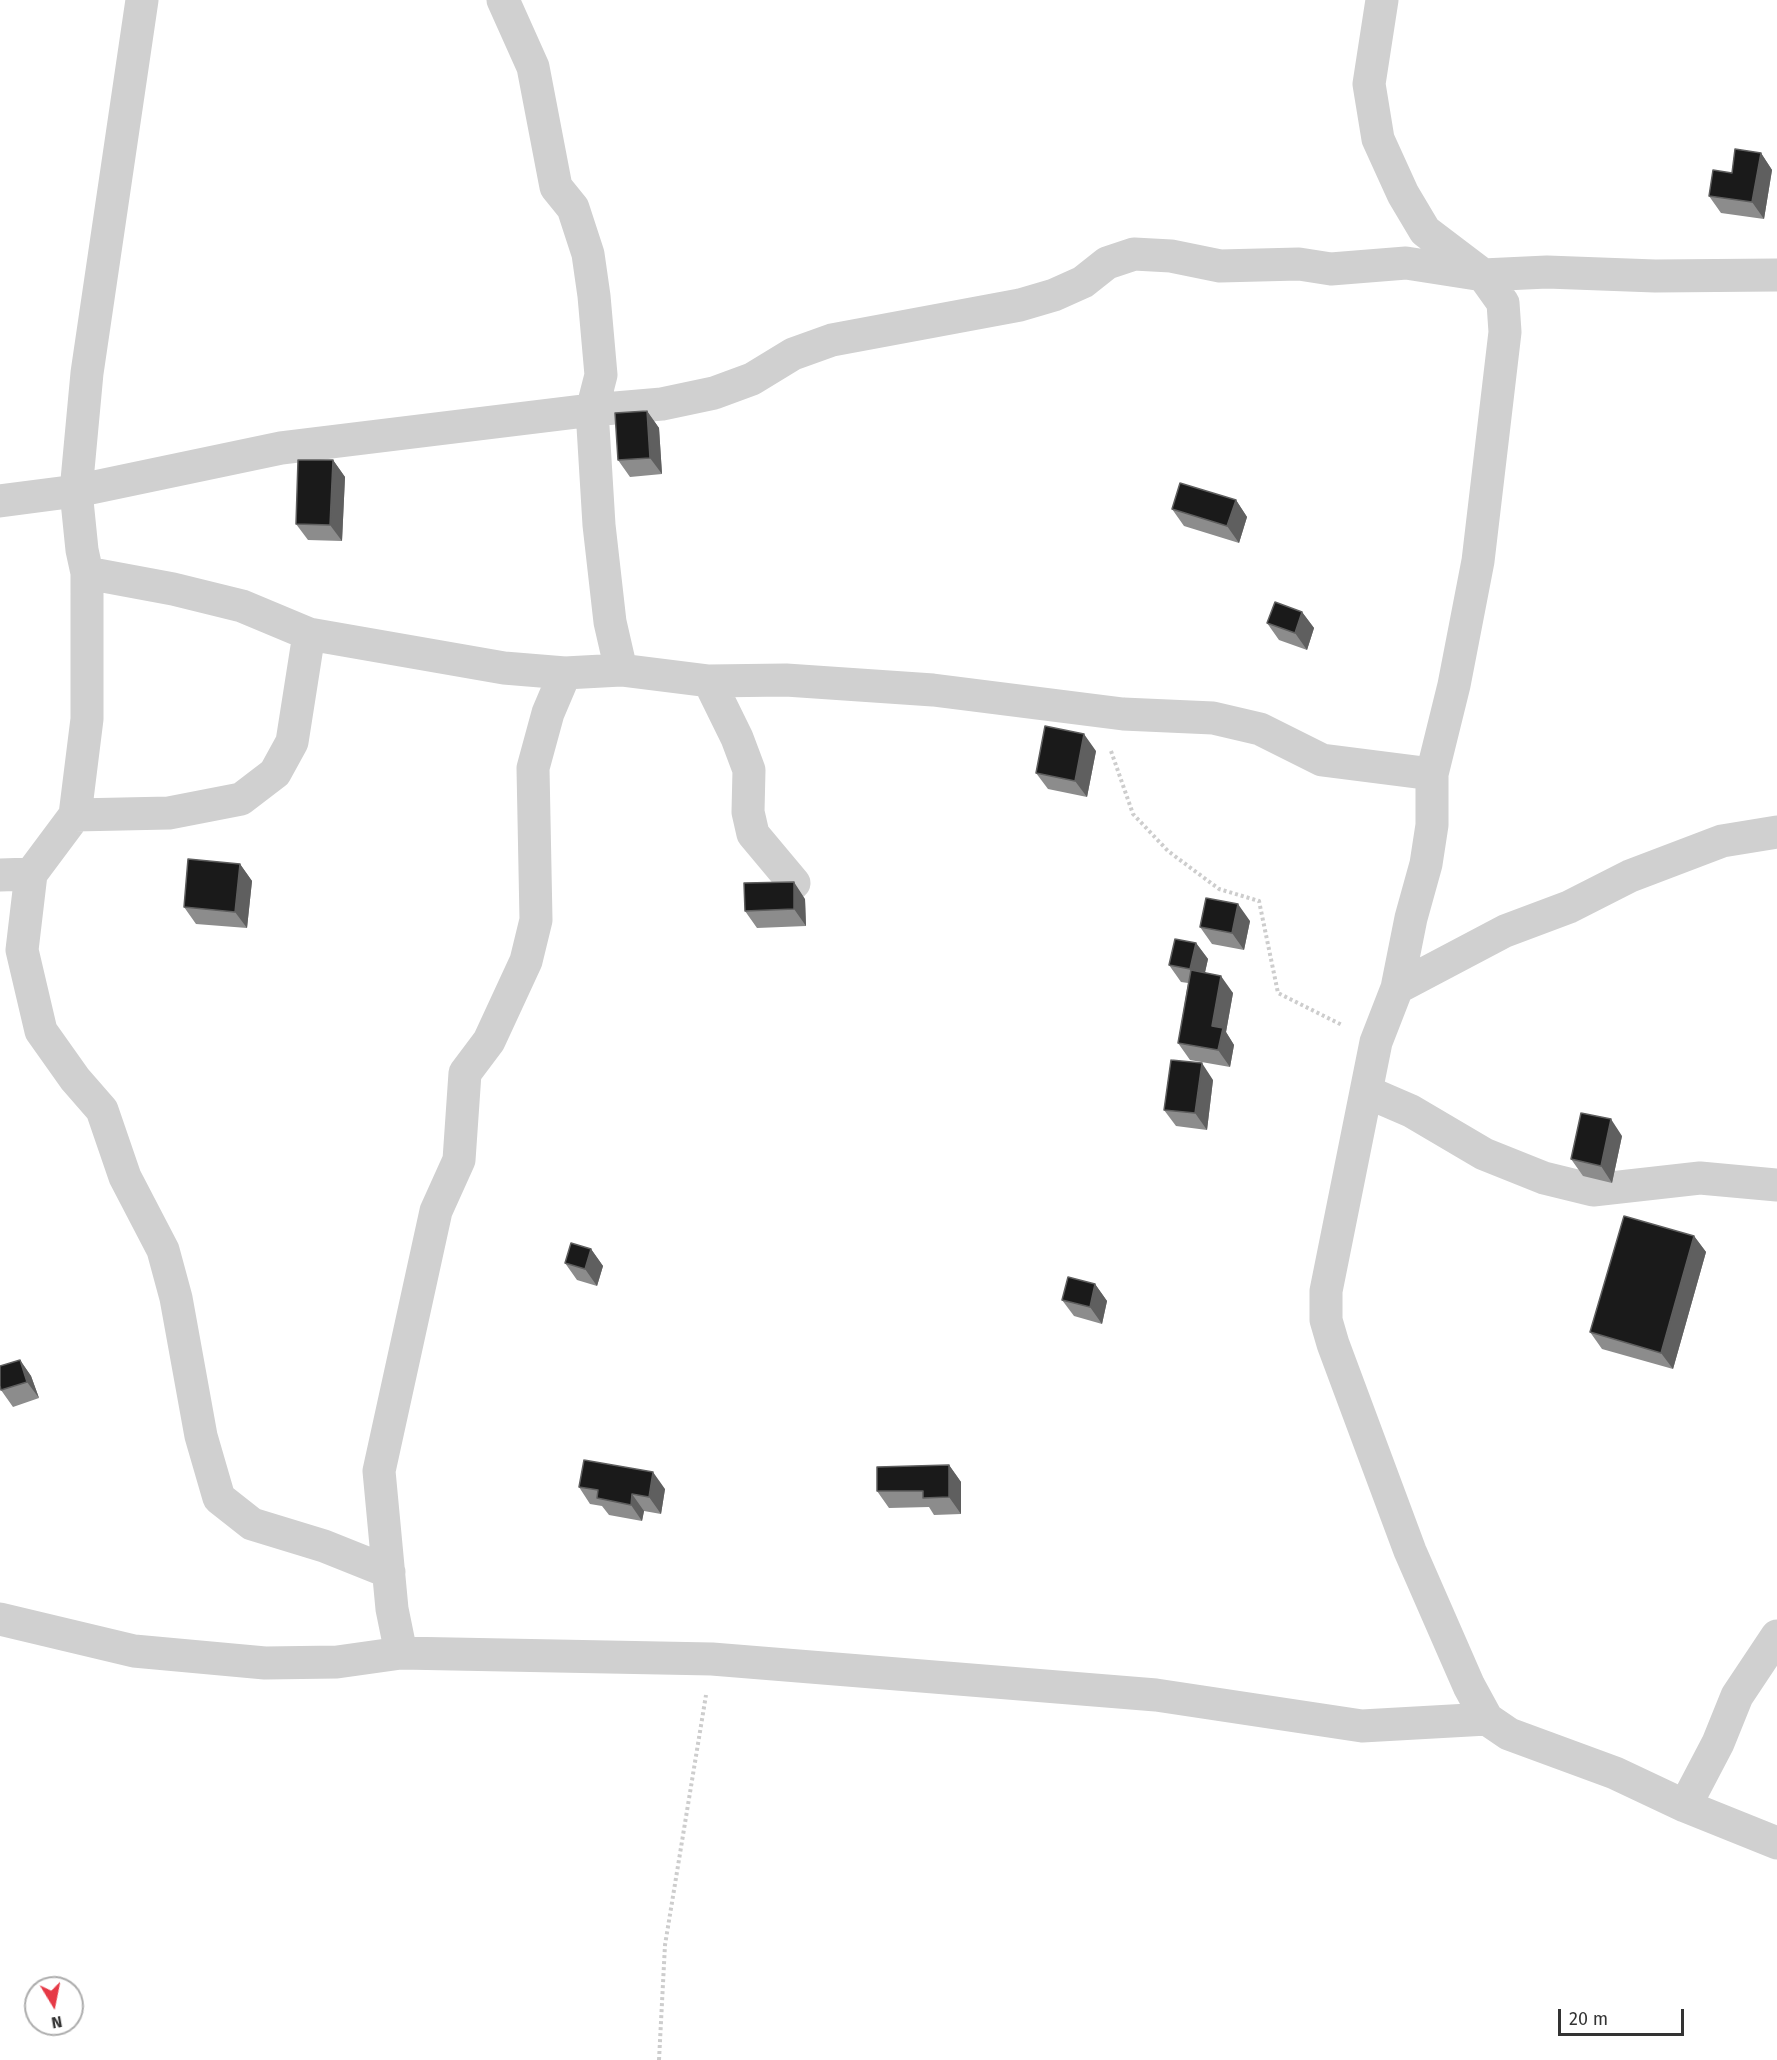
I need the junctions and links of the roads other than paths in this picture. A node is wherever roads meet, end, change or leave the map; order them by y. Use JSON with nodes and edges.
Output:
{"nodes":[{"id":1,"x":142,"y":0,"type":"edge"},
{"id":2,"x":502,"y":0,"type":"edge"},
{"id":3,"x":1382,"y":0,"type":"edge"},
{"id":4,"x":1483,"y":275,"type":"junction"},
{"id":5,"x":1777,"y":275,"type":"edge"},
{"id":6,"x":592,"y":410,"type":"junction"},
{"id":7,"x":76,"y":491,"type":"junction"},
{"id":8,"x":0,"y":501,"type":"edge"},
{"id":9,"x":87,"y":573,"type":"junction"},
{"id":10,"x":309,"y":634,"type":"junction"},
{"id":11,"x":621,"y":670,"type":"junction"},
{"id":12,"x":565,"y":673,"type":"junction"},
{"id":13,"x":709,"y":681,"type":"junction"},
{"id":14,"x":1432,"y":774,"type":"junction"},
{"id":15,"x":75,"y":815,"type":"junction"},
{"id":16,"x":1777,"y":832,"type":"edge"},
{"id":17,"x":15,"y":874,"type":"edge"},
{"id":18,"x":794,"y":883,"type":"edge"},
{"id":19,"x":1397,"y":988,"type":"junction"},
{"id":20,"x":1367,"y":1092,"type":"junction"},
{"id":21,"x":1777,"y":1185,"type":"edge"},
{"id":22,"x":389,"y":1572,"type":"junction"},
{"id":23,"x":0,"y":1619,"type":"edge"},
{"id":24,"x":1777,"y":1636,"type":"edge"},
{"id":25,"x":400,"y":1653,"type":"junction"},
{"id":26,"x":1487,"y":1719,"type":"junction"},
{"id":27,"x":1685,"y":1806,"type":"junction"},
{"id":28,"x":1777,"y":1843,"type":"edge"}],
"edges":[{"from":1,"to":7,"type":"street"},
{"from":2,"to":6,"type":"street"},
{"from":3,"to":4,"type":"street"},
{"from":4,"to":5,"type":"street"},
{"from":4,"to":6,"type":"street"},
{"from":4,"to":14,"type":"street"},
{"from":6,"to":7,"type":"street"},
{"from":6,"to":11,"type":"street"},
{"from":7,"to":8,"type":"street"},
{"from":7,"to":9,"type":"street"},
{"from":9,"to":10,"type":"street"},
{"from":9,"to":15,"type":"street"},
{"from":10,"to":12,"type":"street"},
{"from":10,"to":15,"type":"street"},
{"from":11,"to":12,"type":"street"},
{"from":11,"to":13,"type":"street"},
{"from":12,"to":22,"type":"street"},
{"from":13,"to":14,"type":"street"},
{"from":13,"to":18,"type":"street"},
{"from":14,"to":19,"type":"street"},
{"from":15,"to":17,"type":"street"},
{"from":16,"to":19,"type":"street"},
{"from":17,"to":22,"type":"street"},
{"from":19,"to":20,"type":"street"},
{"from":20,"to":21,"type":"street"},
{"from":20,"to":26,"type":"street"},
{"from":22,"to":25,"type":"street"},
{"from":23,"to":25,"type":"street"},
{"from":24,"to":27,"type":"street"},
{"from":25,"to":26,"type":"street"},
{"from":26,"to":27,"type":"street"},
{"from":27,"to":28,"type":"street"}]}
